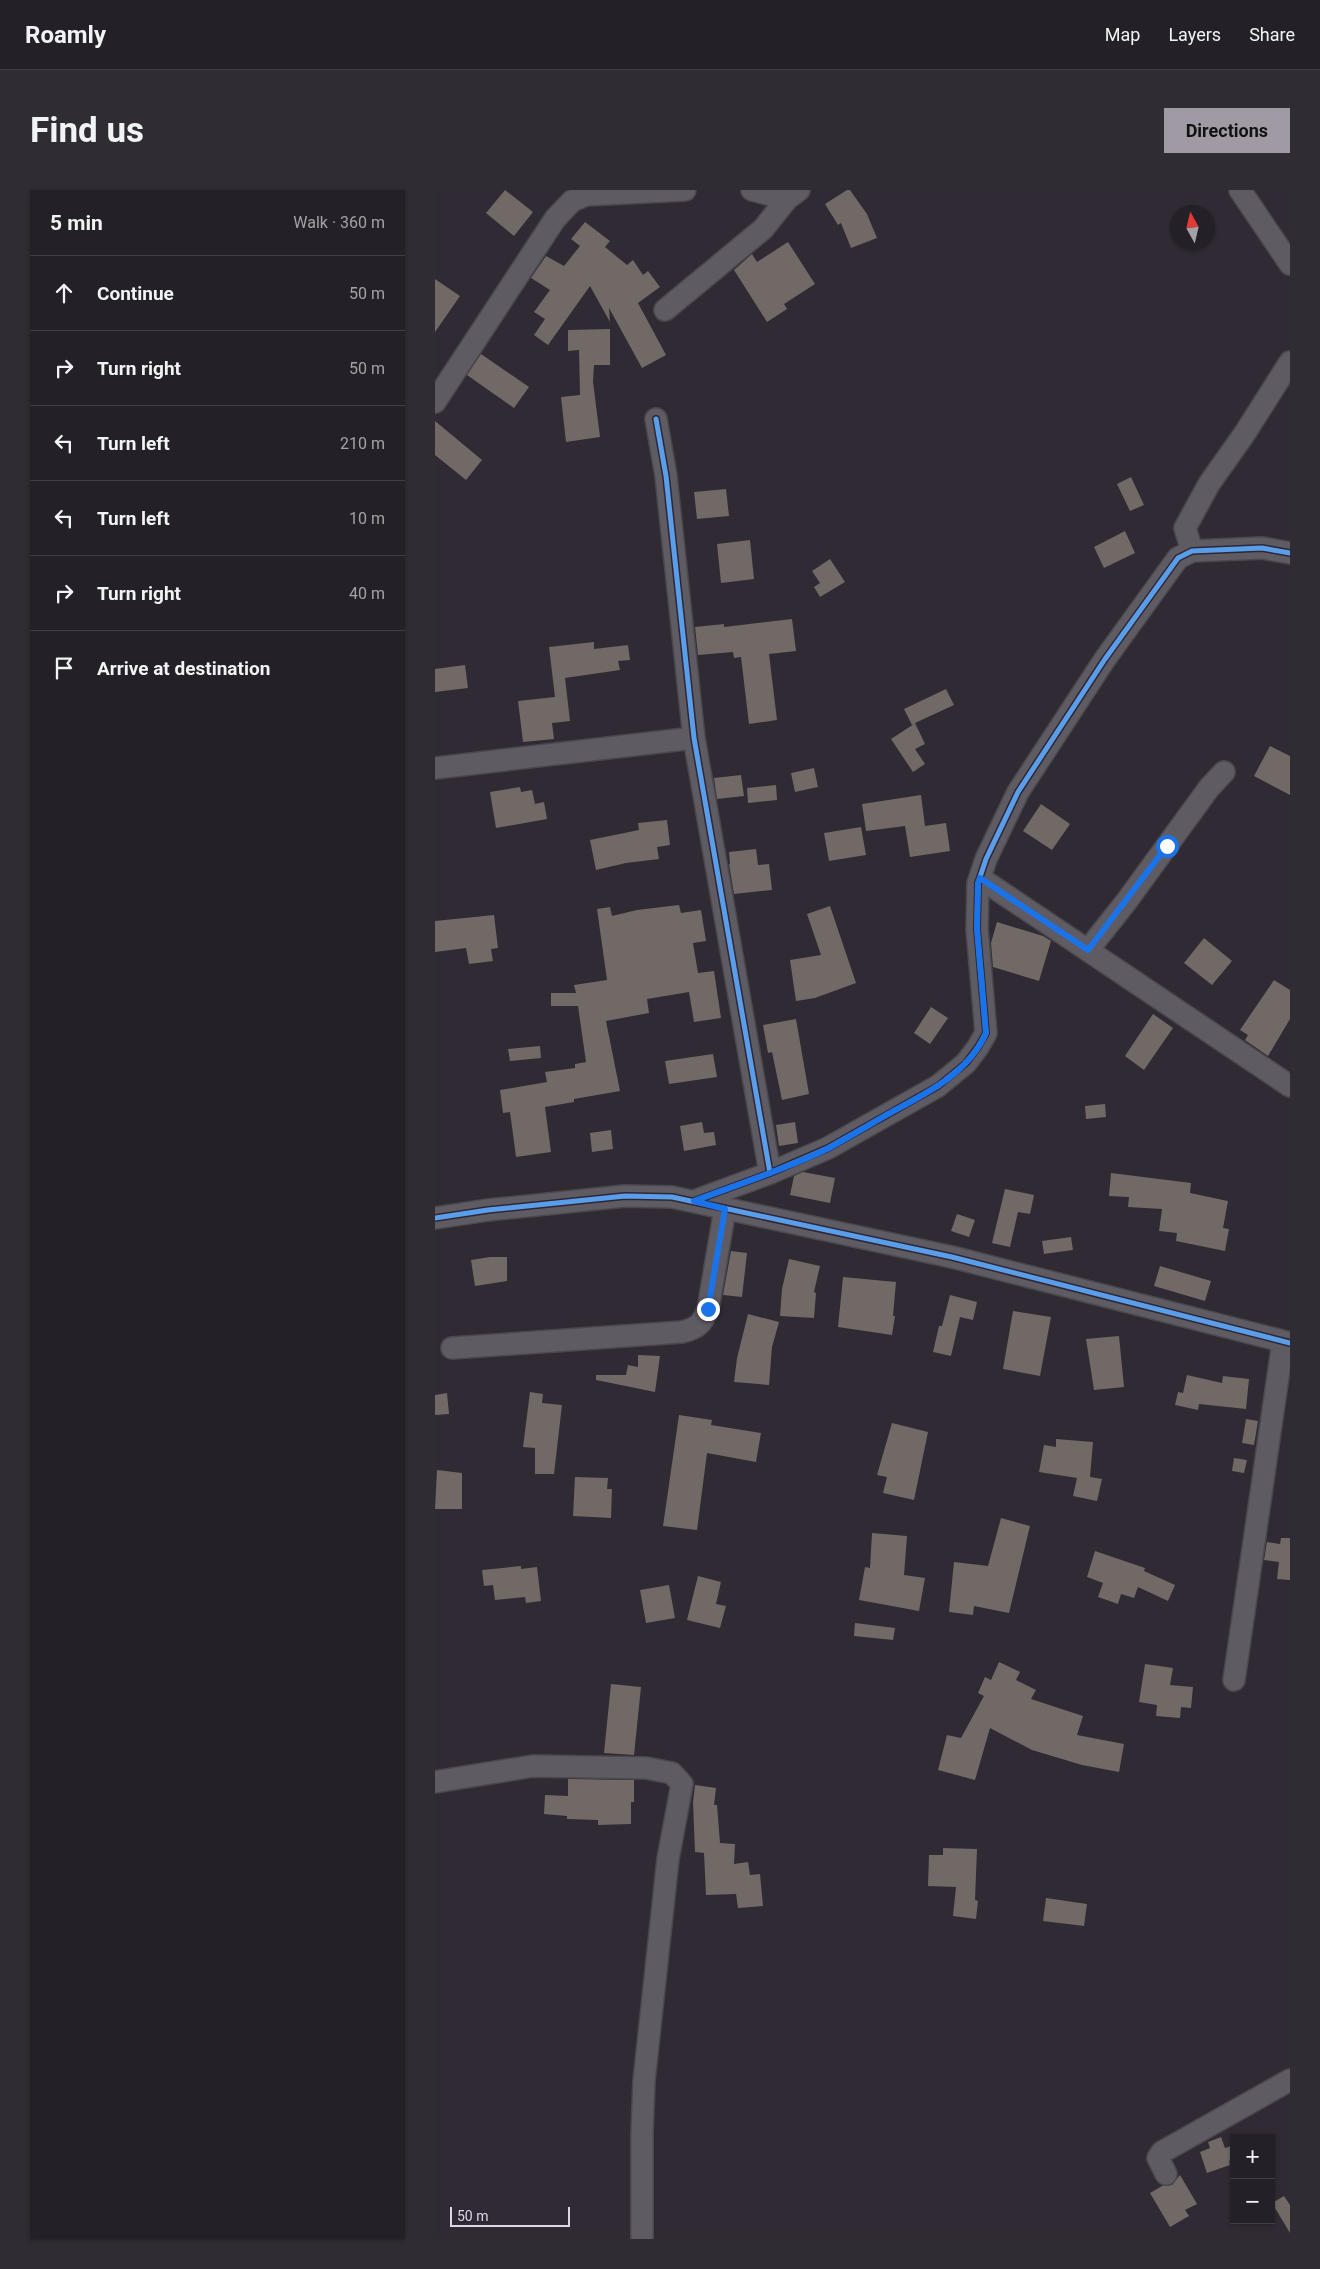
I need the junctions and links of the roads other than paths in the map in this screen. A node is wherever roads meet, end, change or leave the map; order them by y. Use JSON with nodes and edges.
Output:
{"nodes":[{"id":1,"x":685,"y":190,"type":"edge"},
{"id":2,"x":752,"y":190,"type":"edge"},
{"id":3,"x":1241,"y":190,"type":"edge"},
{"id":4,"x":793,"y":194,"type":"edge"},
{"id":5,"x":1290,"y":264,"type":"edge"},
{"id":6,"x":665,"y":310,"type":"dead end"},
{"id":7,"x":1290,"y":362,"type":"edge"},
{"id":8,"x":435,"y":402,"type":"edge"},
{"id":9,"x":656,"y":419,"type":"dead end"},
{"id":10,"x":1192,"y":551,"type":"junction"},
{"id":11,"x":1290,"y":553,"type":"edge"},
{"id":12,"x":694,"y":738,"type":"junction"},
{"id":13,"x":435,"y":768,"type":"edge"},
{"id":14,"x":1224,"y":772,"type":"dead end"},
{"id":15,"x":980,"y":878,"type":"junction"},
{"id":16,"x":1088,"y":950,"type":"junction"},
{"id":17,"x":1290,"y":1086,"type":"edge"},
{"id":18,"x":769,"y":1173,"type":"junction"},
{"id":19,"x":694,"y":1201,"type":"junction"},
{"id":20,"x":725,"y":1209,"type":"junction"},
{"id":21,"x":435,"y":1218,"type":"edge"},
{"id":22,"x":1287,"y":1343,"type":"edge"},
{"id":23,"x":452,"y":1348,"type":"dead end"},
{"id":24,"x":1234,"y":1680,"type":"dead end"},
{"id":25,"x":435,"y":1782,"type":"edge"},
{"id":26,"x":1290,"y":2080,"type":"edge"},
{"id":27,"x":1166,"y":2174,"type":"dead end"},
{"id":28,"x":642,"y":2239,"type":"edge"}],
"edges":[{"from":1,"to":8,"type":"street"},
{"from":2,"to":4,"type":"street"},
{"from":3,"to":5,"type":"street"},
{"from":4,"to":6,"type":"street"},
{"from":7,"to":10,"type":"street"},
{"from":9,"to":12,"type":"street"},
{"from":10,"to":11,"type":"street"},
{"from":10,"to":15,"type":"street"},
{"from":12,"to":13,"type":"street"},
{"from":12,"to":18,"type":"street"},
{"from":14,"to":16,"type":"street"},
{"from":15,"to":16,"type":"street"},
{"from":15,"to":18,"type":"street"},
{"from":16,"to":17,"type":"street"},
{"from":18,"to":19,"type":"street"},
{"from":19,"to":20,"type":"street"},
{"from":19,"to":21,"type":"street"},
{"from":20,"to":22,"type":"street"},
{"from":20,"to":23,"type":"street"},
{"from":22,"to":24,"type":"street"},
{"from":25,"to":28,"type":"street"},
{"from":26,"to":27,"type":"street"}]}
